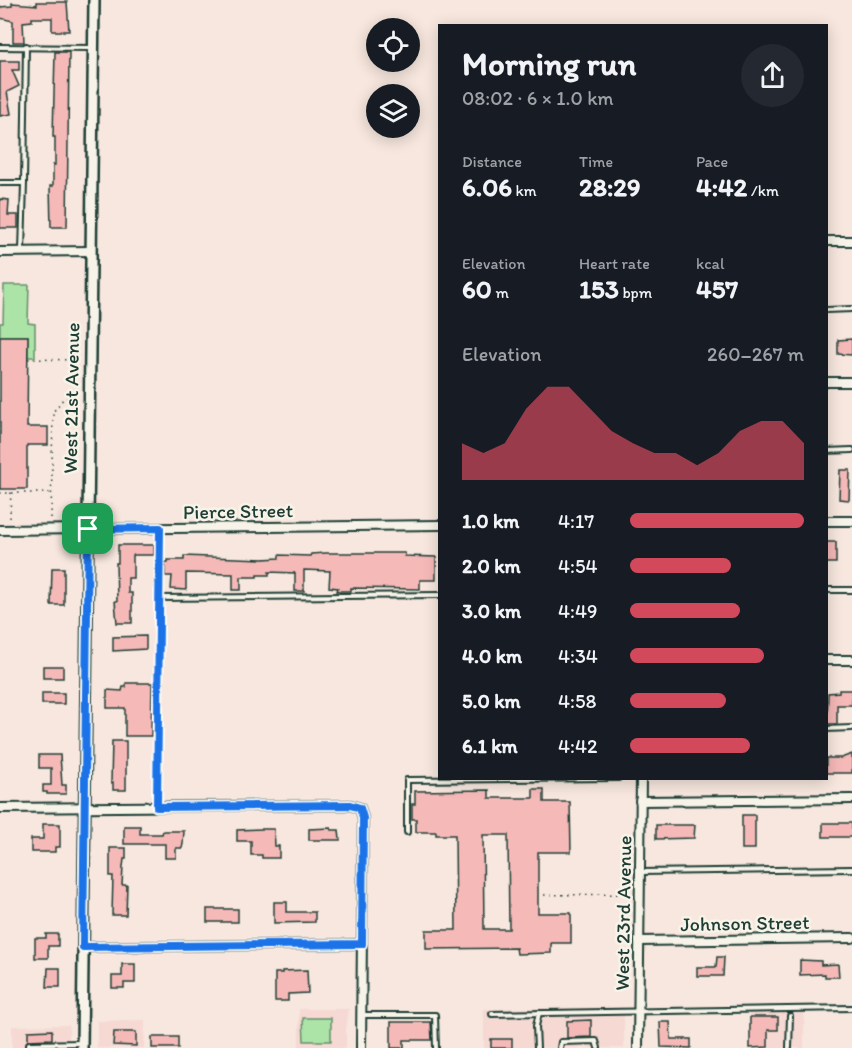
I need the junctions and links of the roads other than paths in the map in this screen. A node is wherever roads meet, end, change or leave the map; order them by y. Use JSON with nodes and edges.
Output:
{"nodes":[{"id":1,"x":94,"y":0,"type":"edge"},
{"id":2,"x":26,"y":46,"type":"junction"},
{"id":3,"x":0,"y":47,"type":"edge"},
{"id":4,"x":93,"y":48,"type":"junction"},
{"id":5,"x":0,"y":183,"type":"edge"},
{"id":6,"x":24,"y":183,"type":"junction"},
{"id":7,"x":828,"y":241,"type":"edge"},
{"id":8,"x":852,"y":241,"type":"edge"},
{"id":9,"x":22,"y":251,"type":"junction"},
{"id":10,"x":91,"y":251,"type":"junction"},
{"id":11,"x":0,"y":252,"type":"edge"},
{"id":12,"x":852,"y":309,"type":"edge"},
{"id":13,"x":828,"y":310,"type":"edge"},
{"id":14,"x":828,"y":382,"type":"edge"},
{"id":15,"x":852,"y":382,"type":"edge"},
{"id":16,"x":852,"y":450,"type":"edge"},
{"id":17,"x":828,"y":451,"type":"edge"},
{"id":18,"x":828,"y":521,"type":"edge"},
{"id":19,"x":852,"y":521,"type":"edge"},
{"id":20,"x":438,"y":525,"type":"edge"},
{"id":21,"x":160,"y":528,"type":"junction"},
{"id":22,"x":88,"y":529,"type":"junction"},
{"id":23,"x":0,"y":530,"type":"edge"},
{"id":24,"x":828,"y":590,"type":"edge"},
{"id":25,"x":852,"y":590,"type":"edge"},
{"id":26,"x":438,"y":595,"type":"edge"},
{"id":27,"x":159,"y":598,"type":"junction"},
{"id":28,"x":828,"y":660,"type":"edge"},
{"id":29,"x":852,"y":660,"type":"edge"},
{"id":30,"x":852,"y":728,"type":"edge"},
{"id":31,"x":828,"y":729,"type":"edge"},
{"id":32,"x":438,"y":780,"type":"edge"},
{"id":33,"x":641,"y":780,"type":"edge"},
{"id":34,"x":852,"y":799,"type":"edge"},
{"id":35,"x":640,"y":801,"type":"junction"},
{"id":36,"x":85,"y":807,"type":"junction"},
{"id":37,"x":157,"y":807,"type":"junction"},
{"id":38,"x":0,"y":808,"type":"edge"},
{"id":39,"x":407,"y":832,"type":"dead end"},
{"id":40,"x":852,"y":869,"type":"edge"},
{"id":41,"x":640,"y":872,"type":"junction"},
{"id":42,"x":852,"y":938,"type":"edge"},
{"id":43,"x":639,"y":941,"type":"junction"},
{"id":44,"x":362,"y":944,"type":"junction"},
{"id":45,"x":83,"y":947,"type":"junction"},
{"id":46,"x":852,"y":1008,"type":"edge"},
{"id":47,"x":638,"y":1011,"type":"junction"},
{"id":48,"x":539,"y":1013,"type":"junction"},
{"id":49,"x":361,"y":1014,"type":"junction"},
{"id":50,"x":492,"y":1014,"type":"dead end"},
{"id":51,"x":790,"y":1016,"type":"dead end"},
{"id":52,"x":82,"y":1045,"type":"edge"},
{"id":53,"x":29,"y":1048,"type":"edge"},
{"id":54,"x":361,"y":1048,"type":"edge"},
{"id":55,"x":436,"y":1048,"type":"edge"},
{"id":56,"x":537,"y":1048,"type":"edge"},
{"id":57,"x":560,"y":1048,"type":"edge"},
{"id":58,"x":598,"y":1048,"type":"edge"},
{"id":59,"x":638,"y":1048,"type":"edge"},
{"id":60,"x":789,"y":1048,"type":"edge"}],
"edges":[{"from":1,"to":4,"type":"street","name":"West 21st Avenue"},
{"from":2,"to":3,"type":"lane"},
{"from":2,"to":4,"type":"lane"},
{"from":2,"to":6,"type":"lane"},
{"from":4,"to":10,"type":"street","name":"West 21st Avenue"},
{"from":5,"to":6,"type":"lane"},
{"from":6,"to":9,"type":"lane"},
{"from":7,"to":8,"type":"street"},
{"from":9,"to":10,"type":"street"},
{"from":9,"to":11,"type":"street"},
{"from":10,"to":22,"type":"street","name":"West 21st Avenue"},
{"from":12,"to":13,"type":"lane"},
{"from":14,"to":15,"type":"street"},
{"from":16,"to":17,"type":"lane"},
{"from":18,"to":19,"type":"street"},
{"from":20,"to":21,"type":"street","name":"Pierce Street"},
{"from":21,"to":22,"type":"street","name":"Pierce Street"},
{"from":21,"to":27,"type":"lane"},
{"from":22,"to":23,"type":"street","name":"Pierce Street"},
{"from":22,"to":36,"type":"street","name":"West 21st Avenue"},
{"from":24,"to":25,"type":"lane"},
{"from":26,"to":27,"type":"lane"},
{"from":27,"to":37,"type":"lane"},
{"from":28,"to":29,"type":"street"},
{"from":30,"to":31,"type":"lane"},
{"from":32,"to":39,"type":"lane"},
{"from":33,"to":35,"type":"street","name":"West 23rd Avenue"},
{"from":34,"to":35,"type":"street"},
{"from":35,"to":41,"type":"street","name":"West 23rd Avenue"},
{"from":36,"to":37,"type":"street"},
{"from":36,"to":38,"type":"street"},
{"from":36,"to":45,"type":"street","name":"West 21st Avenue"},
{"from":37,"to":44,"type":"street"},
{"from":40,"to":41,"type":"lane"},
{"from":41,"to":43,"type":"street","name":"West 23rd Avenue"},
{"from":42,"to":43,"type":"street","name":"Johnson Street"},
{"from":43,"to":47,"type":"street","name":"West 23rd Avenue"},
{"from":44,"to":45,"type":"street"},
{"from":44,"to":49,"type":"street"},
{"from":45,"to":52,"type":"street","name":"West 21st Avenue"},
{"from":46,"to":47,"type":"lane"},
{"from":47,"to":48,"type":"lane"},
{"from":47,"to":59,"type":"street","name":"West 23rd Avenue"},
{"from":48,"to":50,"type":"lane"},
{"from":48,"to":56,"type":"lane"},
{"from":49,"to":54,"type":"street"},
{"from":49,"to":55,"type":"lane"},
{"from":51,"to":60,"type":"lane"},
{"from":52,"to":53,"type":"lane"},
{"from":57,"to":58,"type":"lane"}]}
